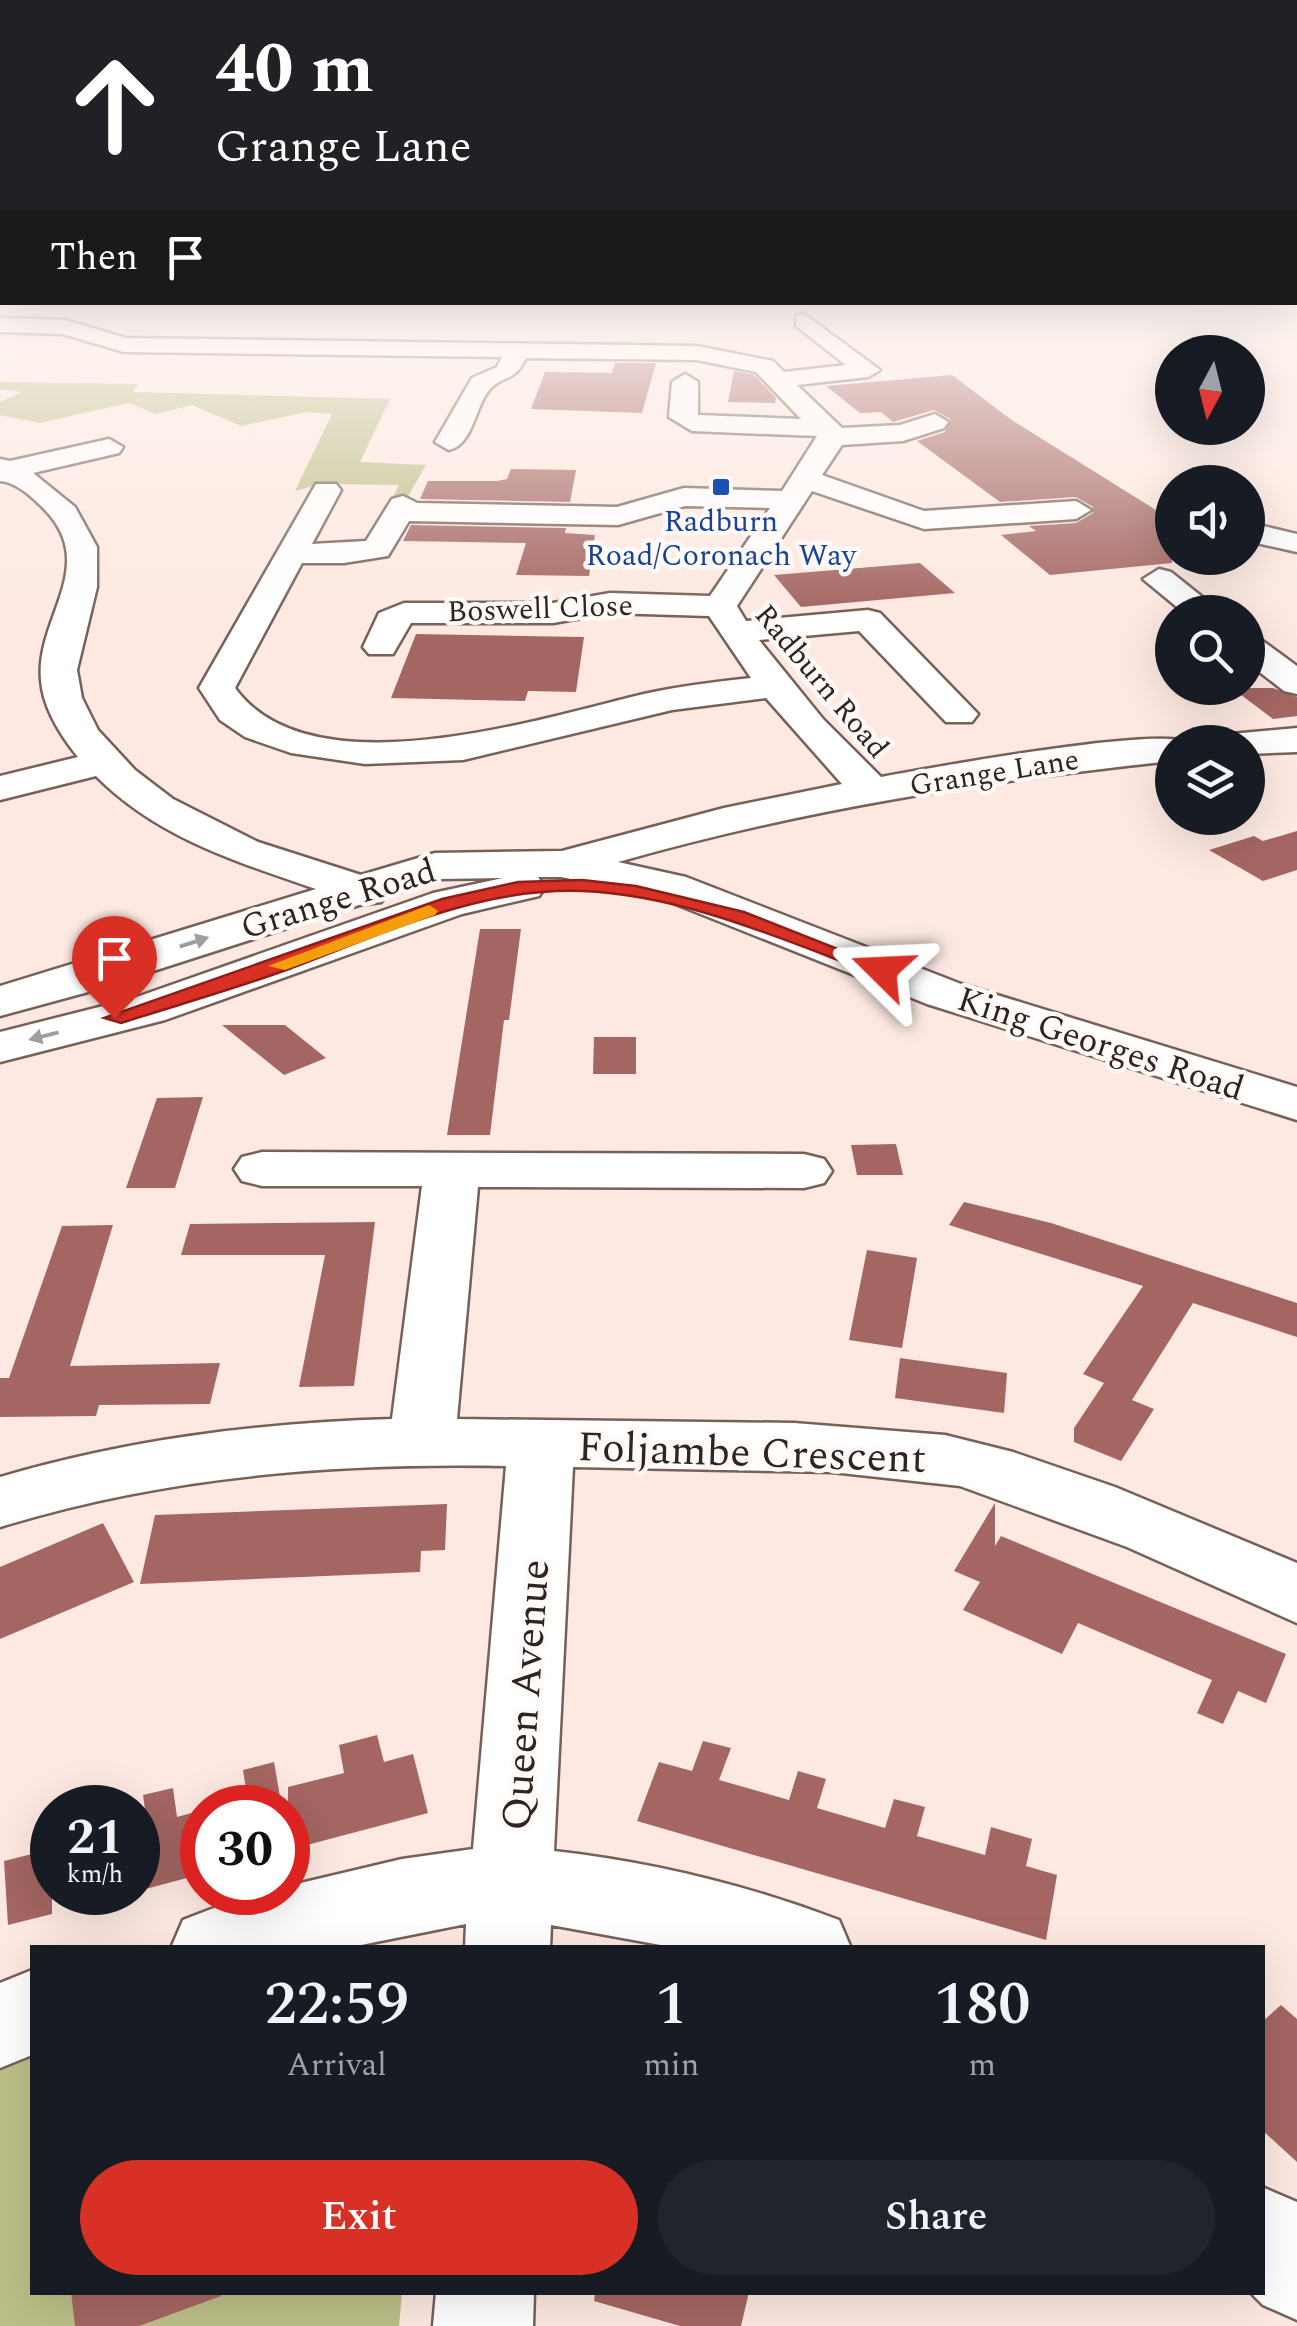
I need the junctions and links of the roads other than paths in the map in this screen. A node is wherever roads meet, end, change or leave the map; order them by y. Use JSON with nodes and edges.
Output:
{"nodes":[{"id":1,"x":474,"y":397,"type":"edge"},
{"id":2,"x":683,"y":397,"type":"edge"},
{"id":3,"x":796,"y":397,"type":"edge"},
{"id":4,"x":935,"y":422,"type":"dead end"},
{"id":5,"x":831,"y":432,"type":"junction"},
{"id":6,"x":450,"y":442,"type":"dead end"},
{"id":7,"x":109,"y":446,"type":"dead end"},
{"id":8,"x":2,"y":470,"type":"edge"},
{"id":9,"x":326,"y":490,"type":"dead end"},
{"id":10,"x":801,"y":491,"type":"junction"},
{"id":11,"x":1058,"y":508,"type":"dead end"},
{"id":12,"x":288,"y":554,"type":"junction"},
{"id":13,"x":1159,"y":578,"type":"dead end"},
{"id":14,"x":1182,"y":595,"type":"edge"},
{"id":15,"x":727,"y":619,"type":"junction"},
{"id":16,"x":381,"y":647,"type":"dead end"},
{"id":17,"x":1265,"y":659,"type":"edge"},
{"id":18,"x":1297,"y":684,"type":"edge"},
{"id":19,"x":778,"y":686,"type":"junction"},
{"id":20,"x":959,"y":714,"type":"dead end"},
{"id":21,"x":1297,"y":740,"type":"edge"},
{"id":22,"x":1265,"y":741,"type":"edge"},
{"id":23,"x":1155,"y":751,"type":"edge"},
{"id":24,"x":106,"y":762,"type":"junction"},
{"id":25,"x":0,"y":788,"type":"edge"},
{"id":26,"x":873,"y":791,"type":"junction"},
{"id":27,"x":640,"y":871,"type":"junction"},
{"id":28,"x":552,"y":875,"type":"junction"},
{"id":29,"x":356,"y":889,"type":"junction"},
{"id":30,"x":412,"y":916,"type":"junction"},
{"id":31,"x":738,"y":916,"type":"joint"},
{"id":32,"x":0,"y":1000,"type":"edge"},
{"id":33,"x":0,"y":1047,"type":"edge"},
{"id":34,"x":1297,"y":1104,"type":"edge"},
{"id":35,"x":262,"y":1169,"type":"dead end"},
{"id":36,"x":452,"y":1171,"type":"junction"},
{"id":37,"x":804,"y":1171,"type":"dead end"},
{"id":38,"x":422,"y":1441,"type":"junction"},
{"id":39,"x":540,"y":1443,"type":"junction"},
{"id":40,"x":0,"y":1502,"type":"edge"},
{"id":41,"x":1297,"y":1595,"type":"edge"},
{"id":42,"x":508,"y":1916,"type":"edge"},
{"id":43,"x":223,"y":1945,"type":"edge"},
{"id":44,"x":798,"y":1945,"type":"edge"},
{"id":45,"x":30,"y":2013,"type":"edge"},
{"id":46,"x":0,"y":2026,"type":"edge"},
{"id":47,"x":1265,"y":2238,"type":"edge"},
{"id":48,"x":1297,"y":2271,"type":"edge"},
{"id":49,"x":485,"y":2295,"type":"edge"},
{"id":50,"x":483,"y":2326,"type":"edge"}],
"edges":[{"from":1,"to":6,"type":"street"},
{"from":2,"to":5,"type":"street"},
{"from":3,"to":5,"type":"street"},
{"from":4,"to":5,"type":"street"},
{"from":5,"to":10,"type":"street","name":"Radburn Road"},
{"from":7,"to":8,"type":"street"},
{"from":8,"to":24,"type":"street"},
{"from":9,"to":12,"type":"street"},
{"from":10,"to":11,"type":"street"},
{"from":10,"to":12,"type":"street"},
{"from":10,"to":15,"type":"street","name":"Radburn Road"},
{"from":12,"to":19,"type":"street"},
{"from":13,"to":14,"type":"street"},
{"from":15,"to":16,"type":"street","name":"Boswell Close"},
{"from":15,"to":19,"type":"street","name":"Radburn Road"},
{"from":15,"to":20,"type":"street"},
{"from":17,"to":18,"type":"street"},
{"from":19,"to":26,"type":"street","name":"Radburn Road"},
{"from":21,"to":22,"type":"street"},
{"from":23,"to":26,"type":"street","name":"Grange Lane"},
{"from":24,"to":25,"type":"street"},
{"from":24,"to":29,"type":"street"},
{"from":26,"to":27,"type":"street","name":"Grange Lane"},
{"from":27,"to":28,"type":"street","name":"Grange Road"},
{"from":27,"to":31,"type":"street","name":"Grange Road"},
{"from":28,"to":29,"type":"street","name":"Grange Road"},
{"from":28,"to":30,"type":"street"},
{"from":29,"to":30,"type":"street"},
{"from":32,"to":29,"type":"street","name":"Grange Road","one_way":true},
{"from":30,"to":33,"type":"street","one_way":true},
{"from":31,"to":34,"type":"street","name":"King Georges Road"},
{"from":35,"to":36,"type":"street"},
{"from":36,"to":37,"type":"street"},
{"from":36,"to":38,"type":"street"},
{"from":38,"to":39,"type":"street","name":"Foljambe Crescent"},
{"from":38,"to":40,"type":"street","name":"Foljambe Crescent"},
{"from":39,"to":41,"type":"street","name":"Foljambe Crescent"},
{"from":39,"to":42,"type":"street","name":"Queen Avenue"},
{"from":42,"to":43,"type":"street"},
{"from":42,"to":44,"type":"street"},
{"from":45,"to":46,"type":"street"},
{"from":47,"to":48,"type":"street"},
{"from":49,"to":50,"type":"street"}]}
